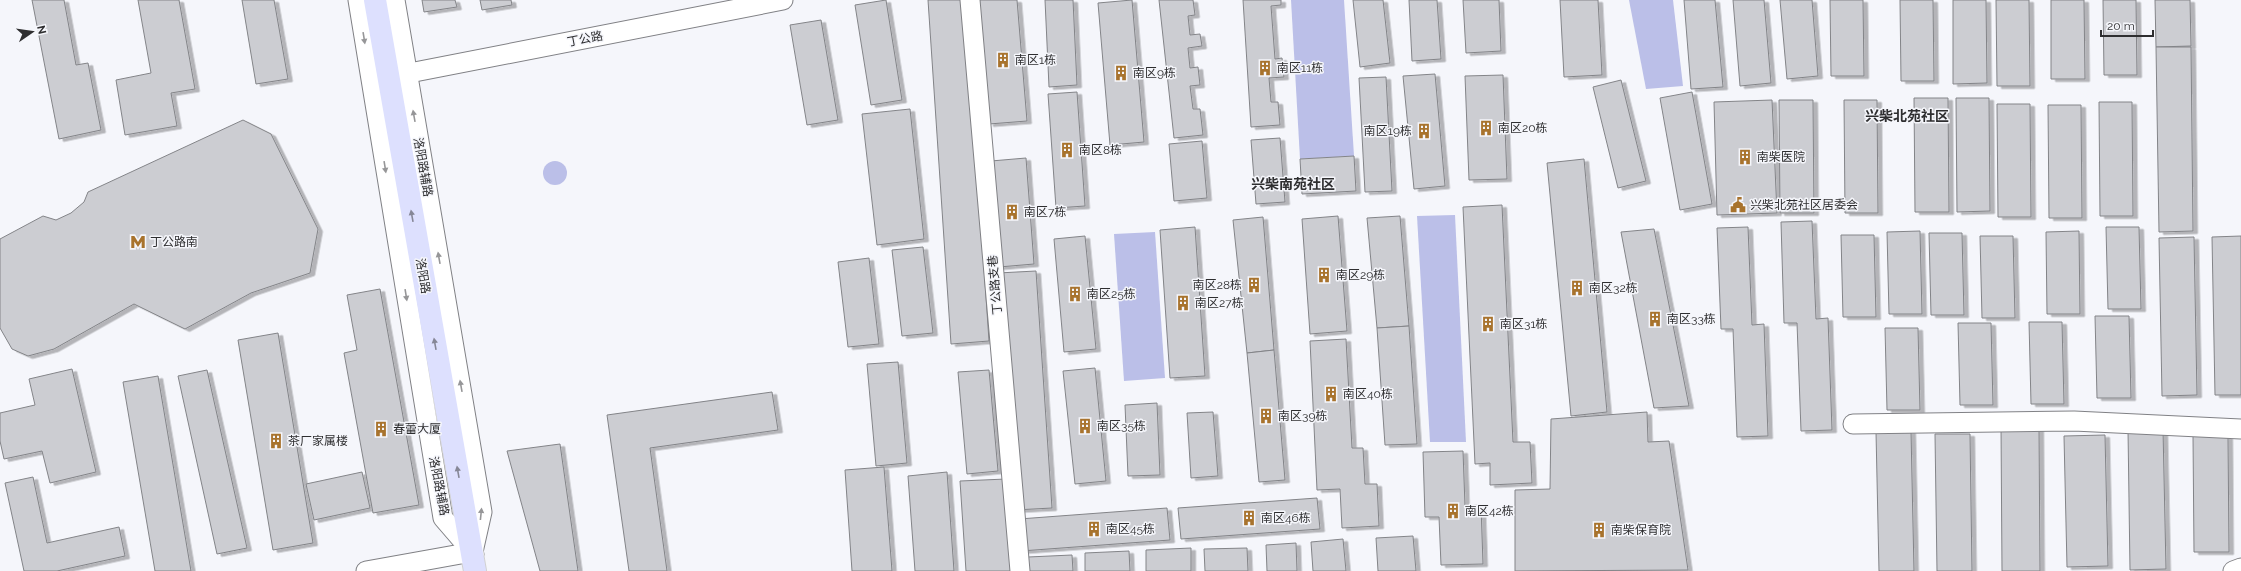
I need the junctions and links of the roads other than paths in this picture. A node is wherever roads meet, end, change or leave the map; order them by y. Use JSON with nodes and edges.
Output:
{"nodes":[{"id":1,"x":358,"y":0,"type":"edge"},
{"id":2,"x":375,"y":0,"type":"edge"},
{"id":3,"x":395,"y":0,"type":"edge"},
{"id":4,"x":784,"y":0,"type":"edge"},
{"id":5,"x":970,"y":0,"type":"edge"},
{"id":6,"x":397,"y":76,"type":"junction"},
{"id":7,"x":1853,"y":424,"type":"dead end"},
{"id":8,"x":2241,"y":429,"type":"edge"},
{"id":9,"x":474,"y":566,"type":"edge"},
{"id":10,"x":2241,"y":568,"type":"edge"},
{"id":11,"x":366,"y":571,"type":"edge"},
{"id":12,"x":483,"y":571,"type":"edge"},
{"id":13,"x":1020,"y":571,"type":"edge"},
{"id":14,"x":2233,"y":571,"type":"edge"}],
"edges":[{"from":1,"to":9,"type":"street","name":"洛阳路辅路","one_way":true},
{"from":2,"to":6,"type":"main road","name":"洛阳路"},
{"from":3,"to":6,"type":"street"},
{"from":4,"to":6,"type":"street","name":"丁公路"},
{"from":5,"to":13,"type":"street","name":"丁公路支巷"},
{"from":9,"to":6,"type":"main road","name":"洛阳路","one_way":true},
{"from":7,"to":8,"type":"street"},
{"from":9,"to":11,"type":"street"},
{"from":9,"to":12,"type":"street","name":"洛阳路"},
{"from":10,"to":14,"type":"street"}]}
